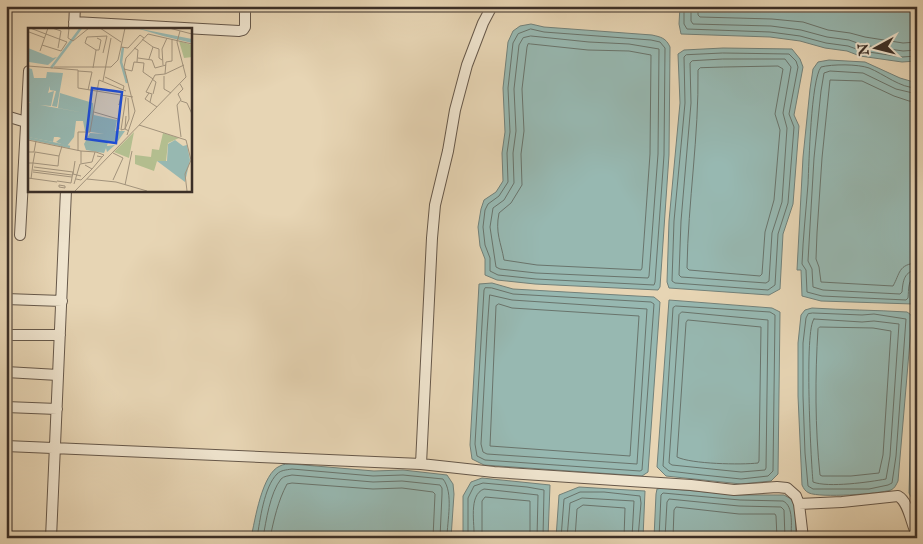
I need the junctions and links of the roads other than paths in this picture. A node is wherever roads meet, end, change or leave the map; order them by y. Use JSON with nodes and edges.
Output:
{"nodes":[{"id":1,"x":75,"y":6,"type":"edge"},
{"id":2,"x":245,"y":6,"type":"edge"},
{"id":3,"x":492,"y":6,"type":"edge"},
{"id":4,"x":74,"y":26,"type":"edge"},
{"id":5,"x":140,"y":28,"type":"edge"},
{"id":6,"x":191,"y":30,"type":"edge"},
{"id":7,"x":28,"y":88,"type":"edge"},
{"id":8,"x":6,"y":116,"type":"edge"},
{"id":9,"x":26,"y":122,"type":"junction"},
{"id":10,"x":66,"y":191,"type":"edge"},
{"id":11,"x":20,"y":235,"type":"dead end"},
{"id":12,"x":6,"y":299,"type":"edge"},
{"id":13,"x":62,"y":301,"type":"junction"},
{"id":14,"x":6,"y":335,"type":"edge"},
{"id":15,"x":60,"y":335,"type":"junction"},
{"id":16,"x":6,"y":372,"type":"edge"},
{"id":17,"x":58,"y":375,"type":"junction"},
{"id":18,"x":6,"y":407,"type":"edge"},
{"id":19,"x":56,"y":409,"type":"junction"},
{"id":20,"x":6,"y":446,"type":"edge"},
{"id":21,"x":55,"y":447,"type":"junction"},
{"id":22,"x":420,"y":464,"type":"junction"},
{"id":23,"x":799,"y":504,"type":"junction"},
{"id":24,"x":917,"y":535,"type":"edge"},
{"id":25,"x":51,"y":538,"type":"edge"},
{"id":26,"x":803,"y":538,"type":"edge"}],
"edges":[{"from":1,"to":4,"type":"street"},
{"from":2,"to":6,"type":"street"},
{"from":3,"to":22,"type":"street"},
{"from":4,"to":5,"type":"street"},
{"from":7,"to":9,"type":"street"},
{"from":8,"to":9,"type":"street"},
{"from":9,"to":11,"type":"street"},
{"from":10,"to":13,"type":"street"},
{"from":12,"to":13,"type":"street"},
{"from":13,"to":15,"type":"street"},
{"from":14,"to":15,"type":"street"},
{"from":15,"to":17,"type":"street"},
{"from":16,"to":17,"type":"street"},
{"from":17,"to":19,"type":"street"},
{"from":18,"to":19,"type":"street"},
{"from":19,"to":21,"type":"street"},
{"from":20,"to":21,"type":"street"},
{"from":21,"to":22,"type":"street"},
{"from":21,"to":25,"type":"street"},
{"from":22,"to":23,"type":"street"},
{"from":23,"to":24,"type":"street"},
{"from":23,"to":26,"type":"street"}]}
